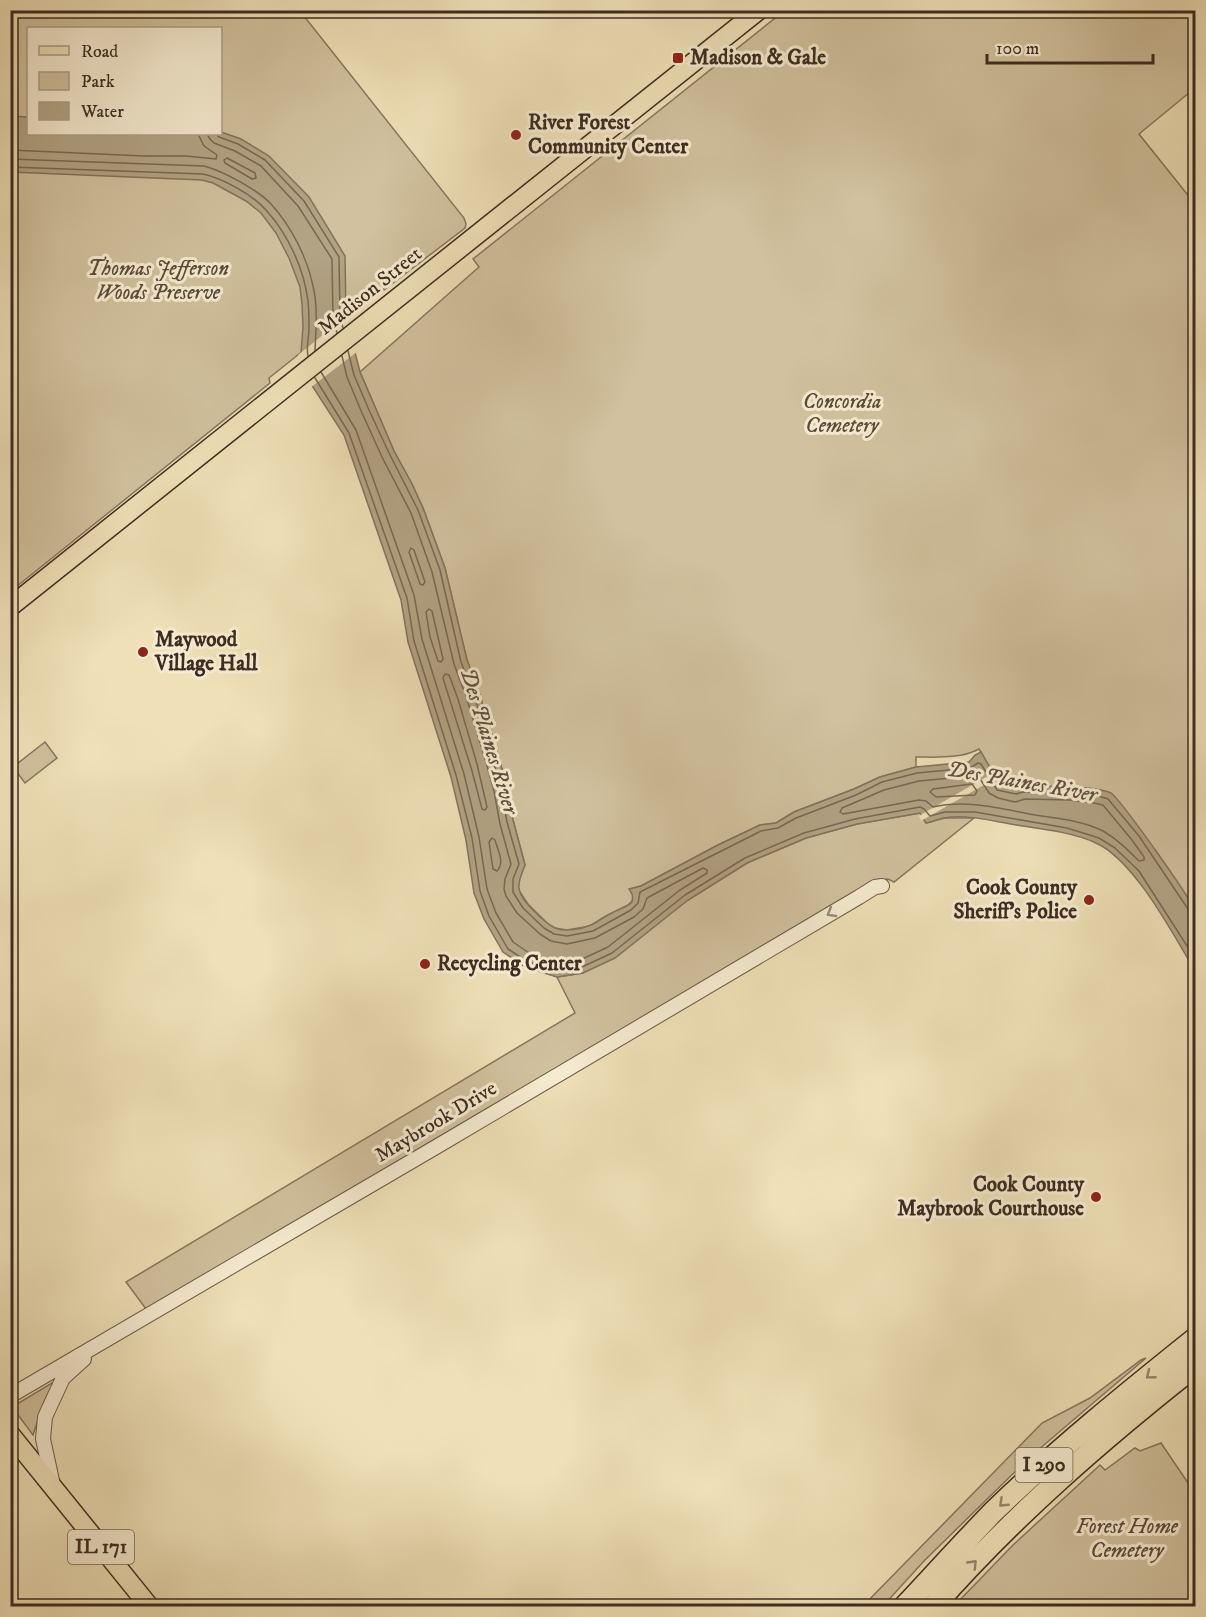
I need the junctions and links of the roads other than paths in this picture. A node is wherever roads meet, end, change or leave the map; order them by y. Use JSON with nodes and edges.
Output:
{"nodes":[{"id":1,"x":759,"y":10,"type":"edge"},
{"id":2,"x":10,"y":607,"type":"edge"},
{"id":3,"x":882,"y":886,"type":"dead end"},
{"id":4,"x":1196,"y":1338,"type":"edge"},
{"id":5,"x":103,"y":1341,"type":"junction"},
{"id":6,"x":1196,"y":1365,"type":"edge"},
{"id":7,"x":10,"y":1396,"type":"edge"},
{"id":8,"x":10,"y":1434,"type":"edge"},
{"id":9,"x":54,"y":1488,"type":"junction"},
{"id":10,"x":149,"y":1606,"type":"edge"},
{"id":11,"x":905,"y":1606,"type":"edge"},
{"id":12,"x":934,"y":1606,"type":"edge"}],
"edges":[{"from":1,"to":2,"type":"main road","name":"Madison Street"},
{"from":3,"to":5,"type":"street","name":"Maybrook Drive","one_way":true},
{"from":4,"to":11,"type":"highway","number":"I 290","one_way":true},
{"from":5,"to":7,"type":"street","name":"Maybrook Drive"},
{"from":5,"to":9,"type":"street"},
{"from":12,"to":6,"type":"highway","number":"I 290","one_way":true},
{"from":8,"to":9,"type":"main road","number":"IL 171"},
{"from":9,"to":10,"type":"main road","number":"IL 171"}]}
